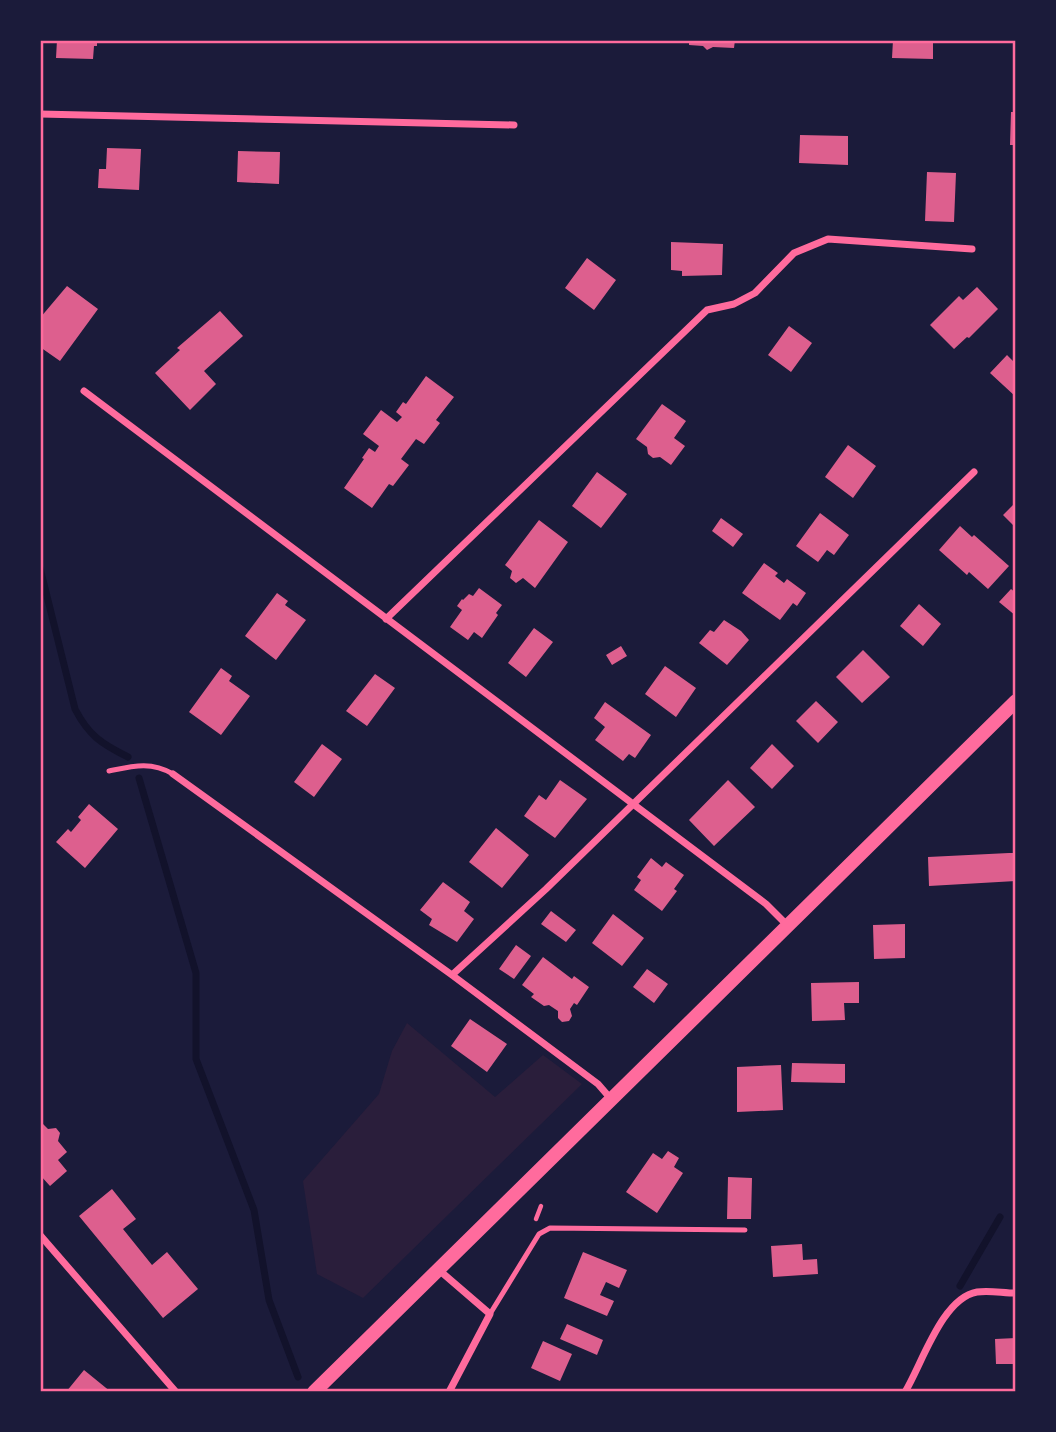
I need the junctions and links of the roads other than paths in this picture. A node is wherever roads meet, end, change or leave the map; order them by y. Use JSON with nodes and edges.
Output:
{"nodes":[{"id":1,"x":40,"y":114,"type":"edge"},
{"id":2,"x":514,"y":125,"type":"dead end"},
{"id":3,"x":972,"y":249,"type":"dead end"},
{"id":4,"x":84,"y":391,"type":"dead end"},
{"id":5,"x":974,"y":472,"type":"dead end"},
{"id":6,"x":386,"y":619,"type":"junction"},
{"id":7,"x":1016,"y":701,"type":"edge"},
{"id":8,"x":109,"y":771,"type":"dead end"},
{"id":9,"x":173,"y":774,"type":"joint"},
{"id":10,"x":632,"y":804,"type":"junction"},
{"id":11,"x":788,"y":926,"type":"junction"},
{"id":12,"x":452,"y":975,"type":"junction"},
{"id":13,"x":611,"y":1099,"type":"junction"},
{"id":14,"x":745,"y":1230,"type":"dead end"},
{"id":15,"x":40,"y":1235,"type":"edge"},
{"id":16,"x":438,"y":1270,"type":"junction"},
{"id":17,"x":1016,"y":1293,"type":"edge"},
{"id":18,"x":490,"y":1314,"type":"junction"},
{"id":19,"x":176,"y":1392,"type":"edge"},
{"id":20,"x":314,"y":1392,"type":"edge"},
{"id":21,"x":449,"y":1392,"type":"edge"},
{"id":22,"x":905,"y":1392,"type":"edge"}],
"edges":[{"from":1,"to":2,"type":"street"},
{"from":3,"to":6,"type":"street"},
{"from":4,"to":6,"type":"street"},
{"from":5,"to":10,"type":"street"},
{"from":6,"to":10,"type":"street"},
{"from":7,"to":11,"type":"main road"},
{"from":8,"to":9,"type":"lane"},
{"from":9,"to":12,"type":"street"},
{"from":10,"to":11,"type":"street"},
{"from":10,"to":12,"type":"street"},
{"from":11,"to":13,"type":"main road"},
{"from":12,"to":13,"type":"street"},
{"from":13,"to":16,"type":"main road"},
{"from":14,"to":18,"type":"lane"},
{"from":15,"to":19,"type":"street"},
{"from":16,"to":18,"type":"street"},
{"from":16,"to":20,"type":"main road"},
{"from":17,"to":22,"type":"street"},
{"from":18,"to":21,"type":"street"}]}
